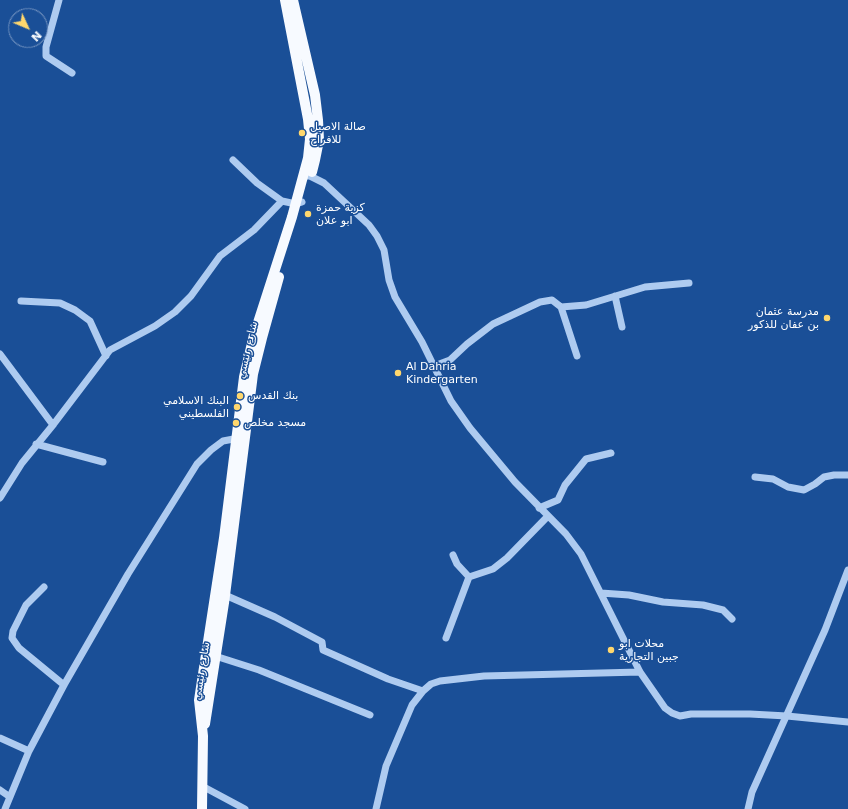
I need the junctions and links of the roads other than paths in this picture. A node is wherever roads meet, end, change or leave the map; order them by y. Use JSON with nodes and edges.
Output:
{"nodes":[{"id":1,"x":59,"y":0,"type":"edge"},
{"id":2,"x":285,"y":0,"type":"edge"},
{"id":3,"x":293,"y":0,"type":"edge"},
{"id":4,"x":72,"y":73,"type":"dead end"},
{"id":5,"x":233,"y":160,"type":"dead end"},
{"id":6,"x":307,"y":176,"type":"junction"},
{"id":7,"x":282,"y":201,"type":"junction"},
{"id":8,"x":299,"y":203,"type":"junction"},
{"id":9,"x":689,"y":283,"type":"dead end"},
{"id":10,"x":615,"y":296,"type":"junction"},
{"id":11,"x":21,"y":301,"type":"dead end"},
{"id":12,"x":561,"y":307,"type":"junction"},
{"id":13,"x":622,"y":327,"type":"dead end"},
{"id":14,"x":0,"y":354,"type":"edge"},
{"id":15,"x":106,"y":356,"type":"junction"},
{"id":16,"x":577,"y":356,"type":"dead end"},
{"id":17,"x":434,"y":366,"type":"junction"},
{"id":18,"x":54,"y":425,"type":"junction"},
{"id":19,"x":241,"y":438,"type":"junction"},
{"id":20,"x":36,"y":444,"type":"junction"},
{"id":21,"x":611,"y":453,"type":"dead end"},
{"id":22,"x":103,"y":462,"type":"dead end"},
{"id":23,"x":848,"y":475,"type":"edge"},
{"id":24,"x":755,"y":477,"type":"dead end"},
{"id":25,"x":0,"y":498,"type":"edge"},
{"id":26,"x":539,"y":508,"type":"junction"},
{"id":27,"x":548,"y":516,"type":"junction"},
{"id":28,"x":453,"y":555,"type":"dead end"},
{"id":29,"x":848,"y":570,"type":"edge"},
{"id":30,"x":469,"y":577,"type":"junction"},
{"id":31,"x":44,"y":587,"type":"dead end"},
{"id":32,"x":601,"y":593,"type":"junction"},
{"id":33,"x":225,"y":595,"type":"junction"},
{"id":34,"x":732,"y":619,"type":"dead end"},
{"id":35,"x":446,"y":638,"type":"dead end"},
{"id":36,"x":211,"y":655,"type":"junction"},
{"id":37,"x":640,"y":672,"type":"junction"},
{"id":38,"x":64,"y":685,"type":"junction"},
{"id":39,"x":423,"y":691,"type":"junction"},
{"id":40,"x":370,"y":715,"type":"dead end"},
{"id":41,"x":787,"y":716,"type":"junction"},
{"id":42,"x":848,"y":722,"type":"edge"},
{"id":43,"x":0,"y":738,"type":"edge"},
{"id":44,"x":29,"y":751,"type":"junction"},
{"id":45,"x":202,"y":786,"type":"junction"},
{"id":46,"x":0,"y":790,"type":"edge"},
{"id":47,"x":10,"y":797,"type":"junction"},
{"id":48,"x":5,"y":809,"type":"edge"},
{"id":49,"x":202,"y":809,"type":"edge"},
{"id":50,"x":245,"y":809,"type":"edge"},
{"id":51,"x":376,"y":809,"type":"edge"},
{"id":52,"x":748,"y":809,"type":"edge"}],
"edges":[{"from":1,"to":4,"type":"street"},
{"from":2,"to":6,"type":"main road","name":"شارع رئيسي"},
{"from":3,"to":6,"type":"main road","name":"شارع رئيسي"},
{"from":5,"to":7,"type":"street"},
{"from":6,"to":8,"type":"main road","name":"شارع رئيسي"},
{"from":6,"to":17,"type":"street"},
{"from":7,"to":8,"type":"street"},
{"from":7,"to":15,"type":"street"},
{"from":8,"to":19,"type":"main road","name":"شارع رئيسي"},
{"from":9,"to":10,"type":"street"},
{"from":10,"to":12,"type":"street"},
{"from":10,"to":13,"type":"street"},
{"from":11,"to":15,"type":"street"},
{"from":12,"to":16,"type":"street"},
{"from":12,"to":17,"type":"street"},
{"from":14,"to":18,"type":"street"},
{"from":15,"to":18,"type":"street"},
{"from":17,"to":26,"type":"street"},
{"from":18,"to":20,"type":"street"},
{"from":19,"to":33,"type":"main road","name":"شارع رئيسي"},
{"from":19,"to":36,"type":"main road","name":"شارع رئيسي"},
{"from":19,"to":38,"type":"street"},
{"from":20,"to":22,"type":"street"},
{"from":20,"to":25,"type":"street"},
{"from":21,"to":26,"type":"street"},
{"from":23,"to":24,"type":"street"},
{"from":26,"to":27,"type":"street"},
{"from":27,"to":30,"type":"street"},
{"from":27,"to":32,"type":"street"},
{"from":28,"to":30,"type":"street"},
{"from":29,"to":41,"type":"street"},
{"from":30,"to":35,"type":"street"},
{"from":31,"to":38,"type":"street"},
{"from":32,"to":34,"type":"street"},
{"from":32,"to":37,"type":"street"},
{"from":33,"to":36,"type":"main road","name":"شارع رئيسي"},
{"from":33,"to":39,"type":"street"},
{"from":36,"to":40,"type":"street"},
{"from":36,"to":45,"type":"main road","name":"شارع رئيسي"},
{"from":37,"to":39,"type":"street"},
{"from":37,"to":41,"type":"street"},
{"from":38,"to":44,"type":"street"},
{"from":39,"to":51,"type":"street"},
{"from":41,"to":42,"type":"street"},
{"from":41,"to":52,"type":"street"},
{"from":43,"to":44,"type":"street"},
{"from":44,"to":47,"type":"street"},
{"from":45,"to":49,"type":"main road","name":"شارع رئيسي"},
{"from":45,"to":50,"type":"street"},
{"from":46,"to":47,"type":"street"},
{"from":47,"to":48,"type":"street"}]}
